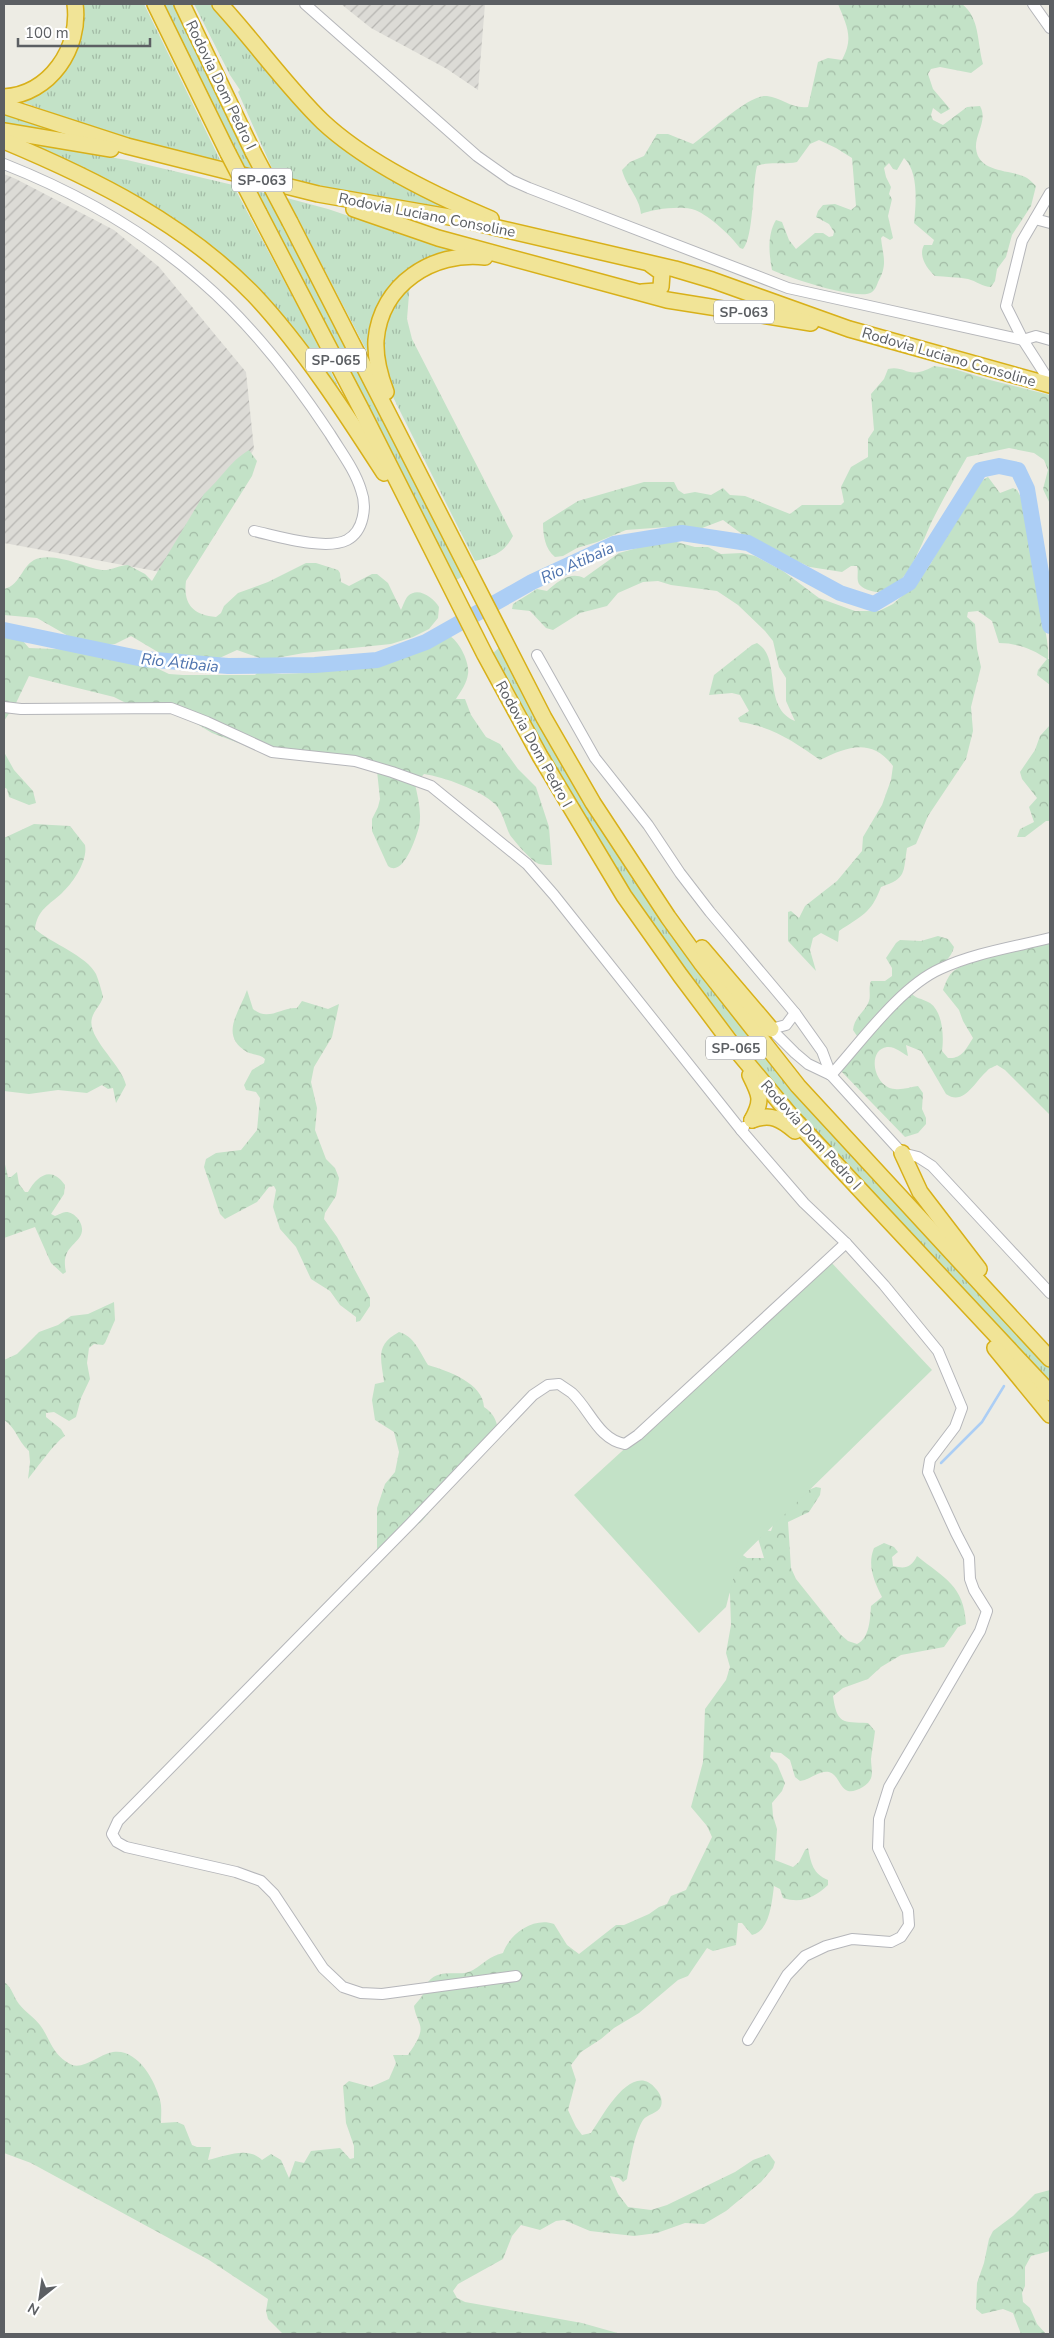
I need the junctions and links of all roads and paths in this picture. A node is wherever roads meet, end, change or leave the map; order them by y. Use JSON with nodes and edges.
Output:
{"nodes":[{"id":1,"x":76,"y":4,"type":"edge"},
{"id":2,"x":155,"y":4,"type":"edge"},
{"id":3,"x":182,"y":4,"type":"edge"},
{"id":4,"x":220,"y":4,"type":"edge"},
{"id":5,"x":305,"y":4,"type":"edge"},
{"id":6,"x":1033,"y":4,"type":"edge"},
{"id":7,"x":1050,"y":28,"type":"edge"},
{"id":8,"x":4,"y":96,"type":"edge"},
{"id":9,"x":4,"y":106,"type":"edge"},
{"id":10,"x":4,"y":131,"type":"edge"},
{"id":11,"x":4,"y":141,"type":"edge"},
{"id":12,"x":4,"y":164,"type":"edge"},
{"id":13,"x":1050,"y":193,"type":"edge"},
{"id":14,"x":1035,"y":219,"type":"junction"},
{"id":15,"x":1050,"y":223,"type":"edge"},
{"id":16,"x":524,"y":234,"type":"junction"},
{"id":17,"x":515,"y":259,"type":"junction"},
{"id":18,"x":651,"y":265,"type":"junction"},
{"id":19,"x":640,"y":292,"type":"junction"},
{"id":20,"x":849,"y":329,"type":"junction"},
{"id":21,"x":1023,"y":340,"type":"junction"},
{"id":22,"x":1050,"y":340,"type":"edge"},
{"id":23,"x":1050,"y":383,"type":"edge"},
{"id":24,"x":388,"y":411,"type":"junction"},
{"id":25,"x":411,"y":508,"type":"junction"},
{"id":26,"x":254,"y":531,"type":"dead end"},
{"id":27,"x":538,"y":655,"type":"dead end"},
{"id":28,"x":4,"y":707,"type":"edge"},
{"id":29,"x":624,"y":852,"type":"junction"},
{"id":30,"x":1050,"y":938,"type":"edge"},
{"id":31,"x":795,"y":1013,"type":"junction"},
{"id":32,"x":771,"y":1029,"type":"junction"},
{"id":33,"x":738,"y":1051,"type":"junction"},
{"id":34,"x":831,"y":1075,"type":"junction"},
{"id":35,"x":752,"y":1120,"type":"junction"},
{"id":36,"x":740,"y":1130,"type":"junction"},
{"id":37,"x":902,"y":1154,"type":"junction"},
{"id":38,"x":836,"y":1164,"type":"junction"},
{"id":39,"x":846,"y":1243,"type":"junction"},
{"id":40,"x":917,"y":1252,"type":"junction"},
{"id":41,"x":1050,"y":1293,"type":"edge"},
{"id":42,"x":1049,"y":1358,"type":"edge"},
{"id":43,"x":1050,"y":1393,"type":"edge"},
{"id":44,"x":1050,"y":1416,"type":"edge"},
{"id":45,"x":516,"y":1976,"type":"dead end"},
{"id":46,"x":748,"y":2040,"type":"dead end"}],
"edges":[{"from":1,"to":8,"type":"highway"},
{"from":2,"to":25,"type":"highway","name":"Rodovia Dom Pedro I","number":"SP-065","bridge":true},
{"from":3,"to":24,"type":"highway","name":"Rodovia Dom Pedro I","number":"SP-065","bridge":true},
{"from":4,"to":16,"type":"highway"},
{"from":5,"to":21,"type":"street"},
{"from":6,"to":7,"type":"street"},
{"from":9,"to":16,"type":"highway","name":"Rodovia Luciano Consoline","number":"SP-063"},
{"from":10,"to":17,"type":"highway","name":"Rodovia Luciano Consoline","number":"SP-063"},
{"from":11,"to":25,"type":"highway"},
{"from":12,"to":26,"type":"street"},
{"from":13,"to":14,"type":"street"},
{"from":14,"to":15,"type":"street"},
{"from":14,"to":21,"type":"street"},
{"from":16,"to":18,"type":"highway","name":"Rodovia Luciano Consoline","number":"SP-063"},
{"from":17,"to":19,"type":"highway","name":"Rodovia Luciano Consoline","number":"SP-063"},
{"from":17,"to":24,"type":"highway"},
{"from":18,"to":19,"type":"highway"},
{"from":18,"to":20,"type":"highway","name":"Rodovia Luciano Consoline","number":"SP-063"},
{"from":19,"to":20,"type":"highway","name":"Rodovia Luciano Consoline","number":"SP-063"},
{"from":20,"to":23,"type":"highway","name":"Rodovia Luciano Consoline","number":"SP-063"},
{"from":21,"to":22,"type":"street"},
{"from":21,"to":23,"type":"street"},
{"from":24,"to":29,"type":"highway","name":"Rodovia Dom Pedro I","number":"SP-065"},
{"from":25,"to":33,"type":"highway","name":"Rodovia Dom Pedro I","number":"SP-065"},
{"from":27,"to":31,"type":"street"},
{"from":28,"to":36,"type":"street"},
{"from":29,"to":32,"type":"highway"},
{"from":29,"to":42,"type":"highway","name":"Rodovia Dom Pedro I","number":"SP-065"},
{"from":30,"to":34,"type":"street"},
{"from":31,"to":32,"type":"street"},
{"from":31,"to":34,"type":"street"},
{"from":32,"to":34,"type":"street"},
{"from":33,"to":35,"type":"highway"},
{"from":33,"to":38,"type":"highway","name":"Rodovia Dom Pedro I","number":"SP-065"},
{"from":34,"to":37,"type":"street"},
{"from":35,"to":36,"type":"street"},
{"from":35,"to":38,"type":"highway"},
{"from":36,"to":39,"type":"street"},
{"from":37,"to":41,"type":"street"},
{"from":37,"to":42,"type":"highway"},
{"from":38,"to":40,"type":"highway","name":"Rodovia Dom Pedro I","number":"SP-065"},
{"from":39,"to":45,"type":"street"},
{"from":39,"to":46,"type":"street"},
{"from":40,"to":43,"type":"highway","name":"Rodovia Dom Pedro I","number":"SP-065"},
{"from":40,"to":44,"type":"highway"}]}
